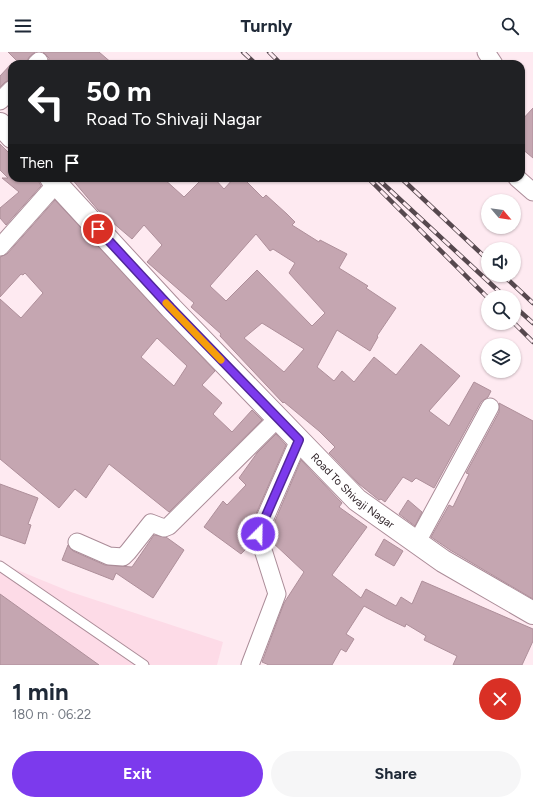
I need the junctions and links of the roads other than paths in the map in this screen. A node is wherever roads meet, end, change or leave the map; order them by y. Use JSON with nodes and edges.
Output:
{"nodes":[{"id":1,"x":8,"y":93,"type":"edge"},
{"id":2,"x":0,"y":101,"type":"edge"},
{"id":3,"x":0,"y":124,"type":"edge"},
{"id":4,"x":8,"y":133,"type":"edge"},
{"id":5,"x":53,"y":182,"type":"edge"},
{"id":6,"x":55,"y":182,"type":"edge"},
{"id":7,"x":522,"y":182,"type":"edge"},
{"id":8,"x":533,"y":192,"type":"edge"},
{"id":9,"x":0,"y":247,"type":"edge"},
{"id":10,"x":490,"y":407,"type":"dead end"},
{"id":11,"x":278,"y":418,"type":"junction"},
{"id":12,"x":299,"y":440,"type":"junction"},
{"id":13,"x":77,"y":542,"type":"dead end"},
{"id":14,"x":418,"y":542,"type":"junction"},
{"id":15,"x":0,"y":566,"type":"edge"},
{"id":16,"x":533,"y":613,"type":"edge"},
{"id":17,"x":144,"y":665,"type":"edge"},
{"id":18,"x":250,"y":665,"type":"edge"}],
"edges":[{"from":1,"to":2,"type":"street"},
{"from":3,"to":4,"type":"street"},
{"from":5,"to":9,"type":"street"},
{"from":6,"to":11,"type":"street","name":"Road To Shivaji Nagar"},
{"from":7,"to":8,"type":"street"},
{"from":10,"to":14,"type":"street"},
{"from":11,"to":12,"type":"street","name":"Road To Shivaji Nagar"},
{"from":11,"to":13,"type":"street"},
{"from":12,"to":14,"type":"street","name":"Road To Shivaji Nagar"},
{"from":12,"to":18,"type":"street"},
{"from":14,"to":16,"type":"street","name":"Road To Shivaji Nagar"},
{"from":15,"to":17,"type":"lane"}]}
